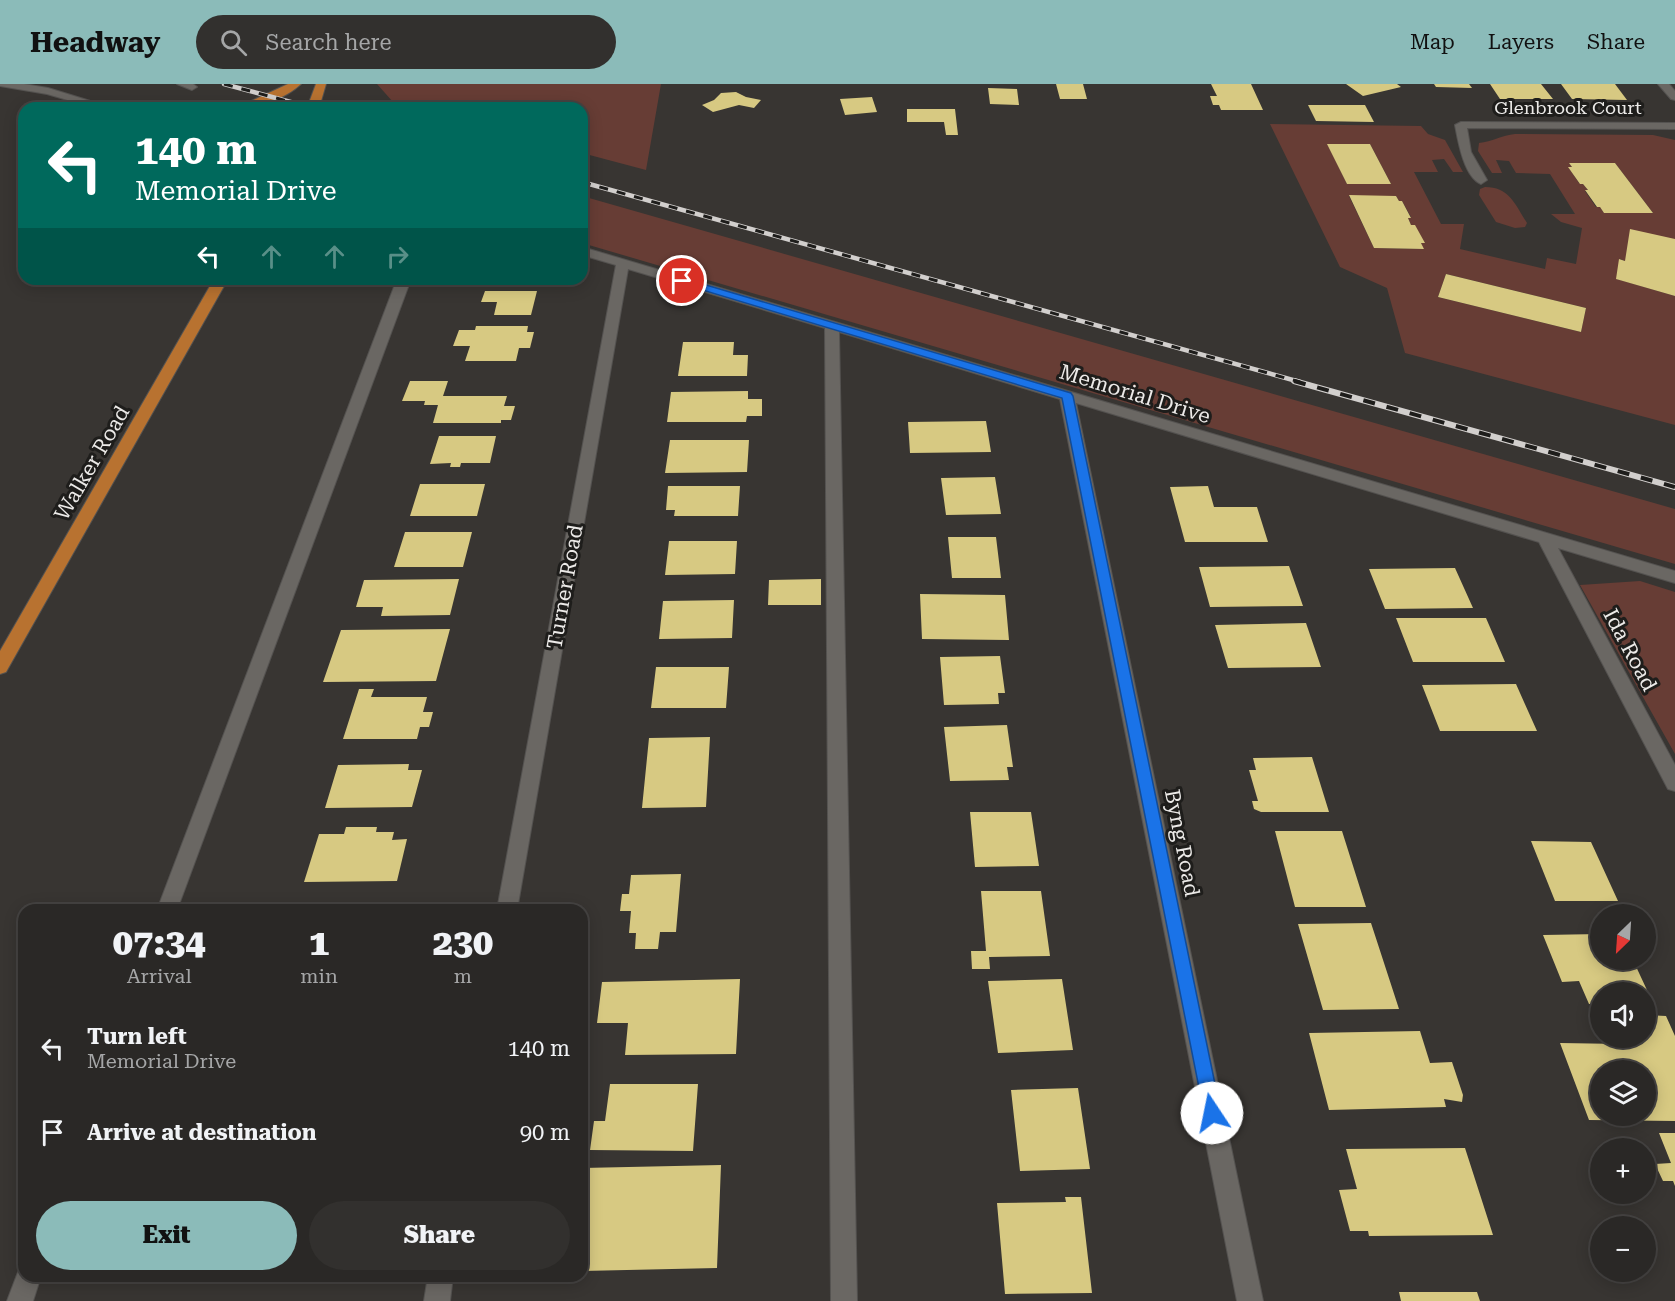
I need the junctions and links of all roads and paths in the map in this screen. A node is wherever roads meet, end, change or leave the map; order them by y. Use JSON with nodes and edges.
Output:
{"nodes":[{"id":1,"x":4,"y":84,"type":"edge"},
{"id":2,"x":296,"y":84,"type":"edge"},
{"id":3,"x":321,"y":84,"type":"edge"},
{"id":4,"x":1663,"y":84,"type":"edge"},
{"id":5,"x":1675,"y":97,"type":"edge"},
{"id":6,"x":86,"y":102,"type":"edge"},
{"id":7,"x":259,"y":102,"type":"edge"},
{"id":8,"x":315,"y":102,"type":"edge"},
{"id":9,"x":1675,"y":126,"type":"edge"},
{"id":10,"x":1481,"y":180,"type":"dead end"},
{"id":11,"x":588,"y":253,"type":"edge"},
{"id":12,"x":623,"y":263,"type":"junction"},
{"id":13,"x":218,"y":285,"type":"edge"},
{"id":14,"x":402,"y":285,"type":"edge"},
{"id":15,"x":832,"y":326,"type":"junction"},
{"id":16,"x":1067,"y":396,"type":"junction"},
{"id":17,"x":1545,"y":539,"type":"junction"},
{"id":18,"x":1675,"y":577,"type":"edge"},
{"id":19,"x":0,"y":667,"type":"edge"},
{"id":20,"x":1675,"y":783,"type":"edge"},
{"id":21,"x":169,"y":904,"type":"edge"},
{"id":22,"x":508,"y":904,"type":"edge"},
{"id":23,"x":27,"y":1282,"type":"edge"},
{"id":24,"x":440,"y":1282,"type":"edge"},
{"id":25,"x":20,"y":1301,"type":"edge"},
{"id":26,"x":437,"y":1301,"type":"edge"},
{"id":27,"x":844,"y":1301,"type":"edge"},
{"id":28,"x":1250,"y":1301,"type":"edge"}],
"edges":[{"from":1,"to":6,"type":"street"},
{"from":2,"to":7,"type":"main road"},
{"from":3,"to":8,"type":"main road"},
{"from":4,"to":5,"type":"street"},
{"from":9,"to":10,"type":"street","name":"Glenbrook Court"},
{"from":11,"to":12,"type":"street","name":"Memorial Drive"},
{"from":12,"to":15,"type":"street","name":"Memorial Drive"},
{"from":12,"to":22,"type":"street","name":"Turner Road"},
{"from":13,"to":19,"type":"main road","name":"Walker Road"},
{"from":14,"to":21,"type":"street"},
{"from":15,"to":16,"type":"street","name":"Memorial Drive"},
{"from":15,"to":27,"type":"street"},
{"from":16,"to":17,"type":"street","name":"Memorial Drive"},
{"from":16,"to":28,"type":"street","name":"Byng Road"},
{"from":17,"to":18,"type":"street","name":"Memorial Drive"},
{"from":17,"to":20,"type":"street","name":"Ida Road"},
{"from":23,"to":25,"type":"street"},
{"from":24,"to":26,"type":"street"}]}
